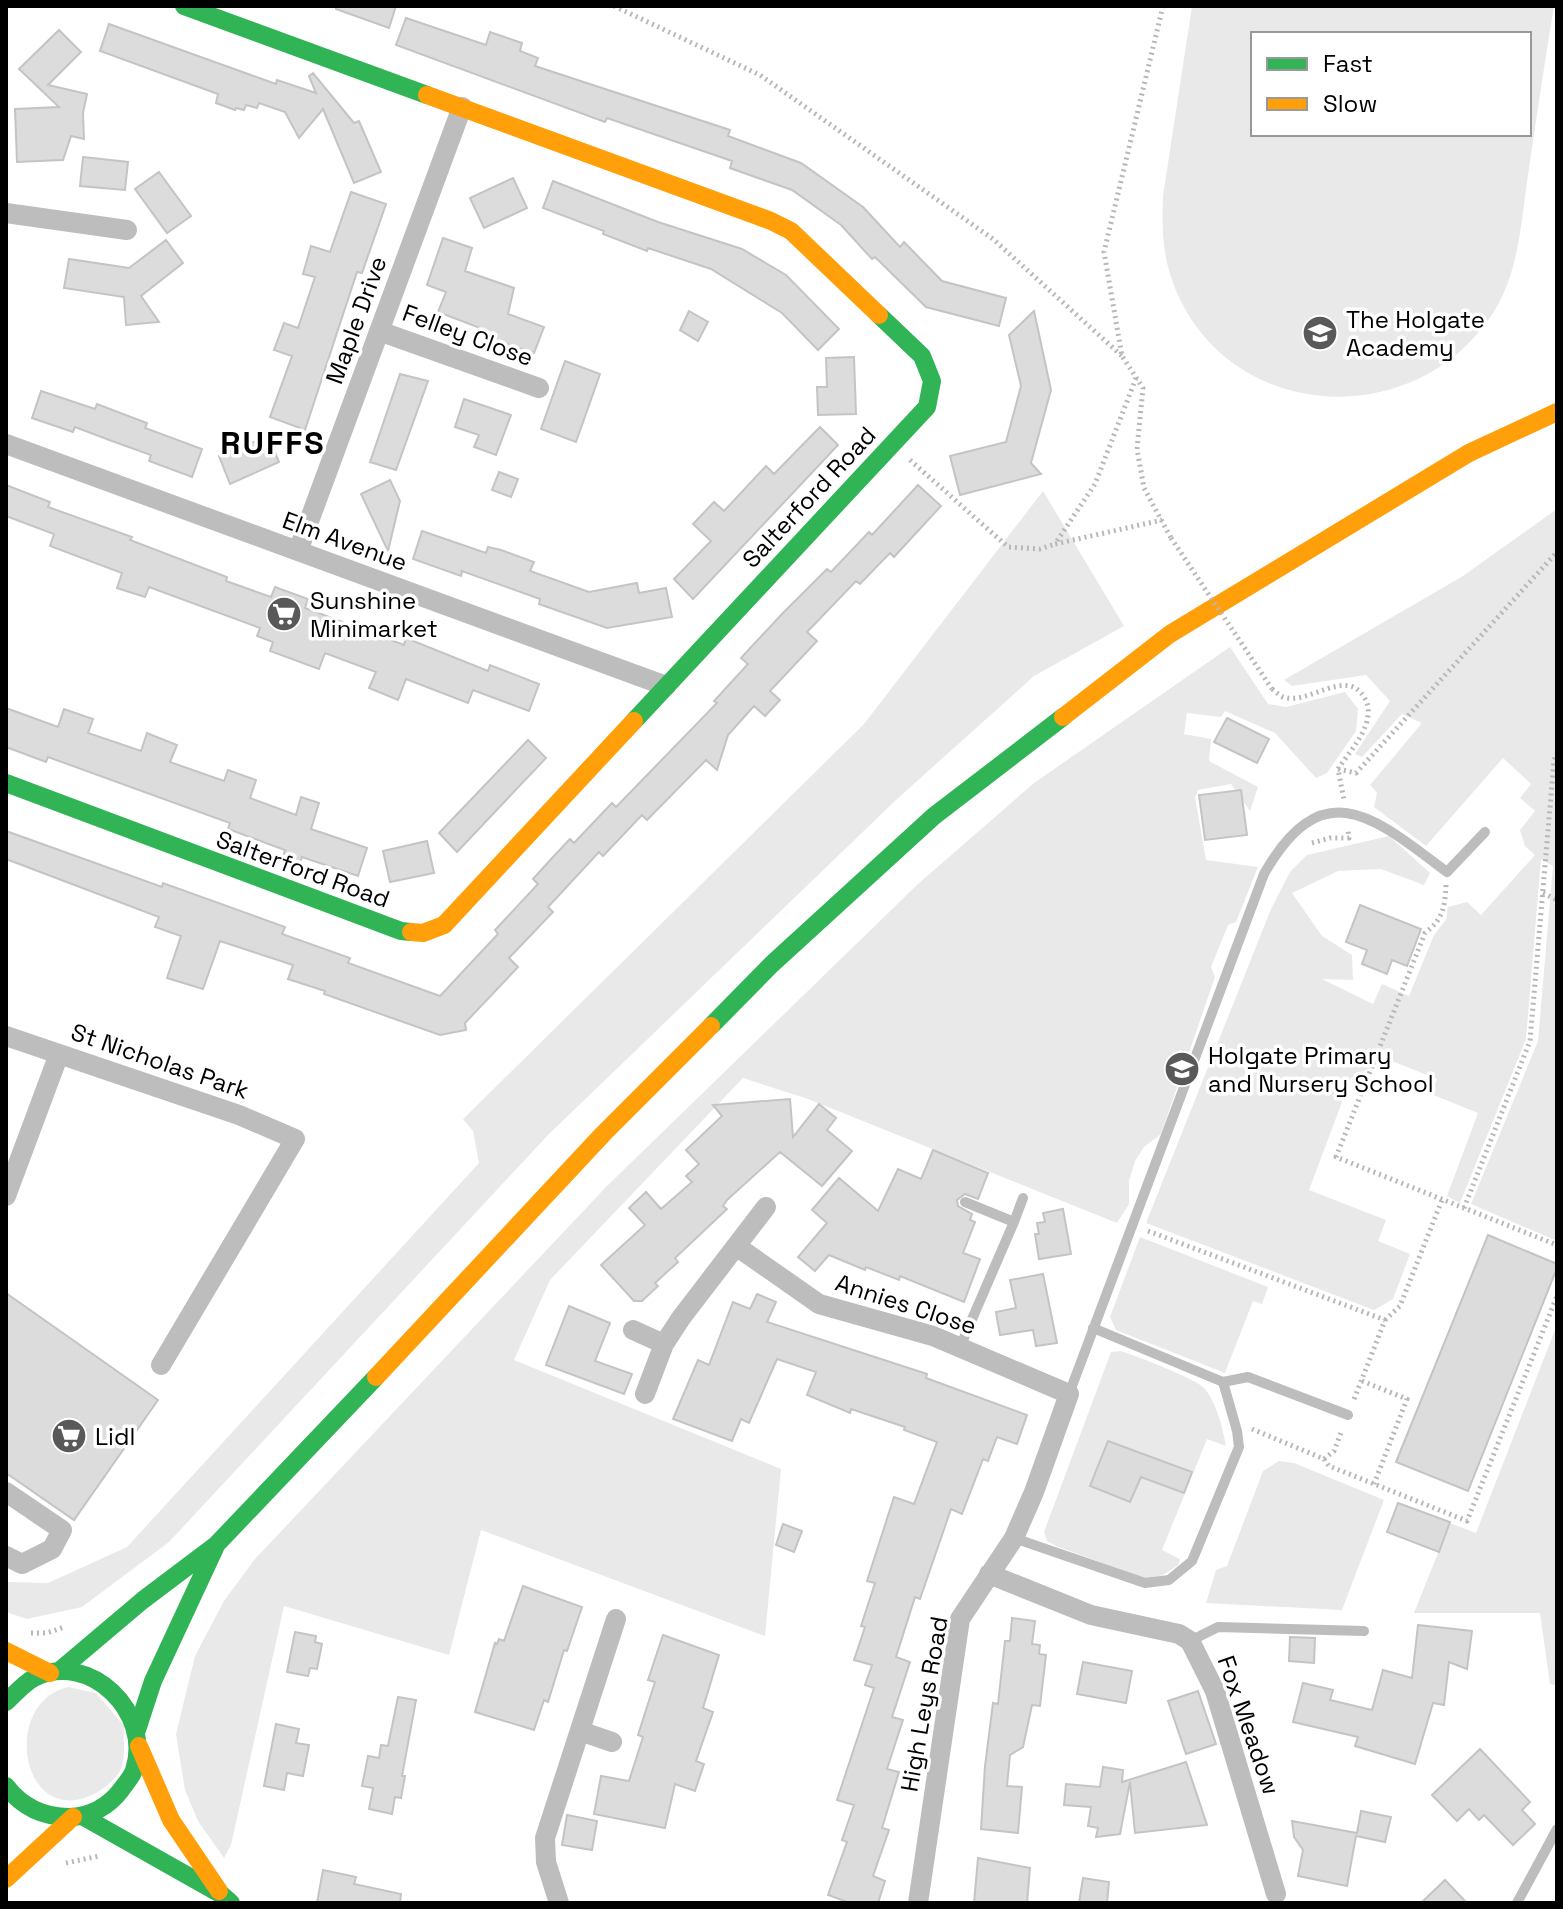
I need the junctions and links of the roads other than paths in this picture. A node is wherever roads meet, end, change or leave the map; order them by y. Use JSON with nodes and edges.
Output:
{"nodes":[{"id":1,"x":184,"y":6,"type":"edge"},
{"id":2,"x":462,"y":107,"type":"junction"},
{"id":3,"x":6,"y":213,"type":"edge"},
{"id":4,"x":127,"y":230,"type":"dead end"},
{"id":5,"x":379,"y":331,"type":"junction"},
{"id":6,"x":539,"y":388,"type":"dead end"},
{"id":7,"x":1557,"y":412,"type":"edge"},
{"id":8,"x":6,"y":444,"type":"edge"},
{"id":9,"x":298,"y":551,"type":"junction"},
{"id":10,"x":666,"y":686,"type":"junction"},
{"id":11,"x":6,"y":783,"type":"edge"},
{"id":12,"x":1485,"y":832,"type":"dead end"},
{"id":13,"x":6,"y":1036,"type":"edge"},
{"id":14,"x":59,"y":1054,"type":"junction"},
{"id":15,"x":6,"y":1196,"type":"edge"},
{"id":16,"x":1023,"y":1198,"type":"dead end"},
{"id":17,"x":965,"y":1202,"type":"dead end"},
{"id":18,"x":766,"y":1207,"type":"dead end"},
{"id":19,"x":1014,"y":1222,"type":"junction"},
{"id":20,"x":736,"y":1246,"type":"junction"},
{"id":21,"x":1093,"y":1328,"type":"junction"},
{"id":22,"x":633,"y":1330,"type":"dead end"},
{"id":23,"x":664,"y":1344,"type":"junction"},
{"id":24,"x":960,"y":1347,"type":"junction"},
{"id":25,"x":161,"y":1365,"type":"dead end"},
{"id":26,"x":1223,"y":1382,"type":"junction"},
{"id":27,"x":645,"y":1394,"type":"dead end"},
{"id":28,"x":1069,"y":1394,"type":"junction"},
{"id":29,"x":1348,"y":1415,"type":"road end"},
{"id":30,"x":6,"y":1492,"type":"edge"},
{"id":31,"x":1014,"y":1538,"type":"junction"},
{"id":32,"x":216,"y":1545,"type":"junction"},
{"id":33,"x":6,"y":1556,"type":"edge"},
{"id":34,"x":989,"y":1574,"type":"junction"},
{"id":35,"x":616,"y":1619,"type":"dead end"},
{"id":36,"x":1364,"y":1631,"type":"dead end"},
{"id":37,"x":1190,"y":1641,"type":"junction"},
{"id":38,"x":6,"y":1651,"type":"edge"},
{"id":39,"x":54,"y":1672,"type":"junction"},
{"id":40,"x":6,"y":1702,"type":"edge"},
{"id":41,"x":580,"y":1731,"type":"junction"},
{"id":42,"x":138,"y":1738,"type":"junction"},
{"id":43,"x":612,"y":1742,"type":"dead end"},
{"id":44,"x":6,"y":1786,"type":"edge"},
{"id":45,"x":78,"y":1817,"type":"junction"},
{"id":46,"x":1557,"y":1829,"type":"edge"},
{"id":47,"x":6,"y":1879,"type":"edge"},
{"id":48,"x":1276,"y":1894,"type":"dead end"},
{"id":49,"x":226,"y":1899,"type":"edge"},
{"id":50,"x":559,"y":1903,"type":"edge"},
{"id":51,"x":918,"y":1903,"type":"edge"},
{"id":52,"x":1517,"y":1903,"type":"edge"}],
"edges":[{"from":1,"to":2,"type":"main road","name":"Salterford Road"},
{"from":2,"to":5,"type":"street","name":"Maple Drive"},
{"from":2,"to":10,"type":"main road","name":"Salterford Road"},
{"from":3,"to":4,"type":"street"},
{"from":5,"to":6,"type":"street","name":"Felley Close"},
{"from":5,"to":9,"type":"street","name":"Maple Drive"},
{"from":7,"to":32,"type":"main road"},
{"from":8,"to":9,"type":"street","name":"Elm Avenue"},
{"from":9,"to":10,"type":"street","name":"Elm Avenue"},
{"from":10,"to":11,"type":"main road","name":"Salterford Road"},
{"from":12,"to":21,"type":"lane"},
{"from":13,"to":14,"type":"street","name":"St Nicholas Park"},
{"from":14,"to":15,"type":"street"},
{"from":14,"to":25,"type":"street","name":"St Nicholas Park"},
{"from":16,"to":19,"type":"lane"},
{"from":17,"to":19,"type":"lane"},
{"from":18,"to":20,"type":"street"},
{"from":19,"to":24,"type":"lane"},
{"from":20,"to":23,"type":"street"},
{"from":20,"to":24,"type":"street","name":"Annies Close"},
{"from":21,"to":26,"type":"lane"},
{"from":21,"to":28,"type":"lane"},
{"from":22,"to":23,"type":"street"},
{"from":23,"to":27,"type":"street"},
{"from":24,"to":28,"type":"street","name":"Annies Close"},
{"from":26,"to":29,"type":"lane"},
{"from":26,"to":31,"type":"lane"},
{"from":28,"to":31,"type":"street","name":"High Leys Road"},
{"from":30,"to":33,"type":"street"},
{"from":31,"to":34,"type":"street","name":"High Leys Road"},
{"from":32,"to":39,"type":"main road"},
{"from":32,"to":42,"type":"main road"},
{"from":34,"to":37,"type":"street","name":"Fox Meadow"},
{"from":34,"to":51,"type":"street","name":"High Leys Road"},
{"from":35,"to":41,"type":"street"},
{"from":36,"to":37,"type":"lane"},
{"from":37,"to":48,"type":"street","name":"Fox Meadow"},
{"from":38,"to":39,"type":"main road"},
{"from":39,"to":40,"type":"main road"},
{"from":39,"to":42,"type":"main road"},
{"from":41,"to":43,"type":"street"},
{"from":41,"to":50,"type":"street"},
{"from":42,"to":45,"type":"main road"},
{"from":42,"to":49,"type":"main road"},
{"from":44,"to":45,"type":"main road"},
{"from":45,"to":47,"type":"main road"},
{"from":45,"to":49,"type":"main road"},
{"from":46,"to":52,"type":"lane"}]}
